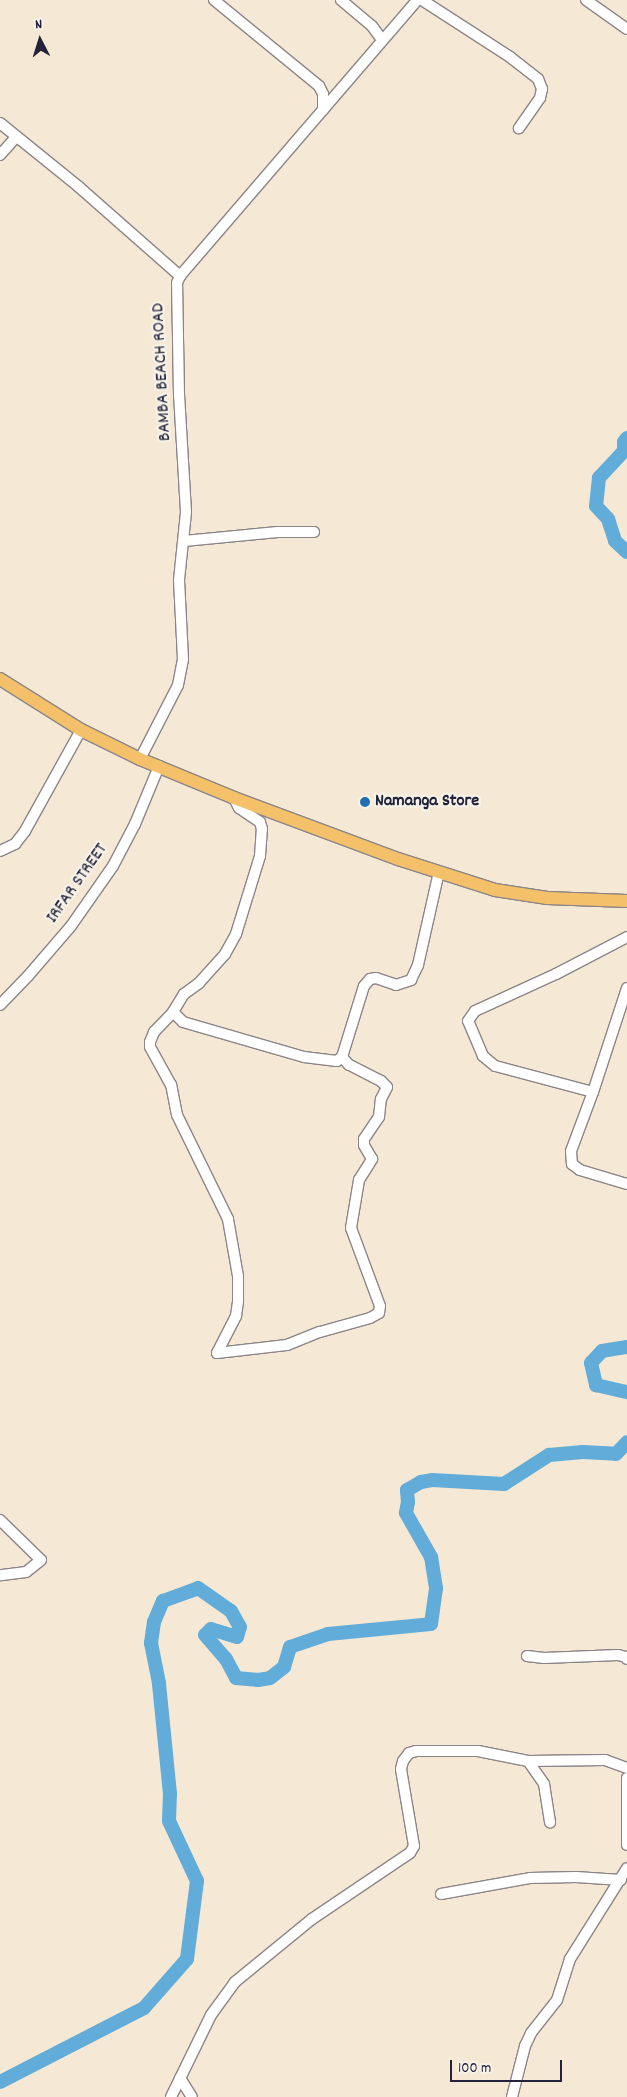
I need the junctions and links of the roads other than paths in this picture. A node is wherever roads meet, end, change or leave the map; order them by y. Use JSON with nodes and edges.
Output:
{"nodes":[{"id":1,"x":214,"y":0,"type":"edge"},
{"id":2,"x":341,"y":0,"type":"edge"},
{"id":3,"x":417,"y":0,"type":"edge"},
{"id":4,"x":422,"y":0,"type":"edge"},
{"id":5,"x":586,"y":0,"type":"edge"},
{"id":6,"x":627,"y":29,"type":"edge"},
{"id":7,"x":382,"y":40,"type":"junction"},
{"id":8,"x":323,"y":110,"type":"junction"},
{"id":9,"x":0,"y":123,"type":"edge"},
{"id":10,"x":519,"y":128,"type":"dead end"},
{"id":11,"x":16,"y":137,"type":"junction"},
{"id":12,"x":0,"y":155,"type":"edge"},
{"id":13,"x":180,"y":276,"type":"junction"},
{"id":14,"x":314,"y":532,"type":"dead end"},
{"id":15,"x":184,"y":541,"type":"junction"},
{"id":16,"x":0,"y":679,"type":"edge"},
{"id":17,"x":81,"y":730,"type":"junction"},
{"id":18,"x":140,"y":759,"type":"junction"},
{"id":19,"x":159,"y":766,"type":"junction"},
{"id":20,"x":234,"y":798,"type":"junction"},
{"id":21,"x":0,"y":851,"type":"edge"},
{"id":22,"x":439,"y":872,"type":"junction"},
{"id":23,"x":627,"y":901,"type":"edge"},
{"id":24,"x":627,"y":937,"type":"edge"},
{"id":25,"x":627,"y":988,"type":"edge"},
{"id":26,"x":0,"y":1005,"type":"edge"},
{"id":27,"x":173,"y":1012,"type":"junction"},
{"id":28,"x":342,"y":1057,"type":"junction"},
{"id":29,"x":593,"y":1092,"type":"junction"},
{"id":30,"x":627,"y":1184,"type":"edge"},
{"id":31,"x":0,"y":1520,"type":"edge"},
{"id":32,"x":0,"y":1574,"type":"edge"},
{"id":33,"x":527,"y":1656,"type":"dead end"},
{"id":34,"x":627,"y":1659,"type":"edge"},
{"id":35,"x":528,"y":1761,"type":"junction"},
{"id":36,"x":627,"y":1768,"type":"edge"},
{"id":37,"x":627,"y":1778,"type":"edge"},
{"id":38,"x":550,"y":1824,"type":"dead end"},
{"id":39,"x":627,"y":1845,"type":"edge"},
{"id":40,"x":627,"y":1868,"type":"edge"},
{"id":41,"x":621,"y":1880,"type":"junction"},
{"id":42,"x":441,"y":1894,"type":"dead end"},
{"id":43,"x":180,"y":2078,"type":"junction"},
{"id":44,"x":170,"y":2097,"type":"edge"},
{"id":45,"x":192,"y":2097,"type":"edge"},
{"id":46,"x":512,"y":2097,"type":"edge"}],
"edges":[{"from":1,"to":8,"type":"street"},
{"from":2,"to":7,"type":"street"},
{"from":3,"to":7,"type":"street"},
{"from":4,"to":10,"type":"street"},
{"from":5,"to":6,"type":"street"},
{"from":7,"to":8,"type":"street"},
{"from":8,"to":13,"type":"street"},
{"from":9,"to":11,"type":"street"},
{"from":11,"to":12,"type":"street"},
{"from":11,"to":13,"type":"street"},
{"from":13,"to":15,"type":"street","name":"BAMBA BEACH ROAD"},
{"from":14,"to":15,"type":"street"},
{"from":15,"to":18,"type":"street","name":"BAMBA BEACH ROAD"},
{"from":16,"to":17,"type":"main road"},
{"from":17,"to":18,"type":"main road"},
{"from":17,"to":21,"type":"street"},
{"from":18,"to":19,"type":"main road"},
{"from":19,"to":20,"type":"main road"},
{"from":19,"to":26,"type":"street","name":"IRFAR STREET"},
{"from":20,"to":22,"type":"main road"},
{"from":20,"to":27,"type":"street"},
{"from":22,"to":23,"type":"main road"},
{"from":22,"to":28,"type":"street"},
{"from":24,"to":29,"type":"street"},
{"from":25,"to":29,"type":"street"},
{"from":27,"to":28,"type":"street"},
{"from":27,"to":28,"type":"street"},
{"from":29,"to":30,"type":"street"},
{"from":31,"to":32,"type":"street"},
{"from":33,"to":34,"type":"street"},
{"from":35,"to":36,"type":"street"},
{"from":35,"to":38,"type":"street"},
{"from":35,"to":43,"type":"street"},
{"from":37,"to":39,"type":"street"},
{"from":40,"to":41,"type":"street"},
{"from":41,"to":42,"type":"street"},
{"from":41,"to":46,"type":"street"},
{"from":43,"to":44,"type":"street"},
{"from":43,"to":45,"type":"street"}]}
